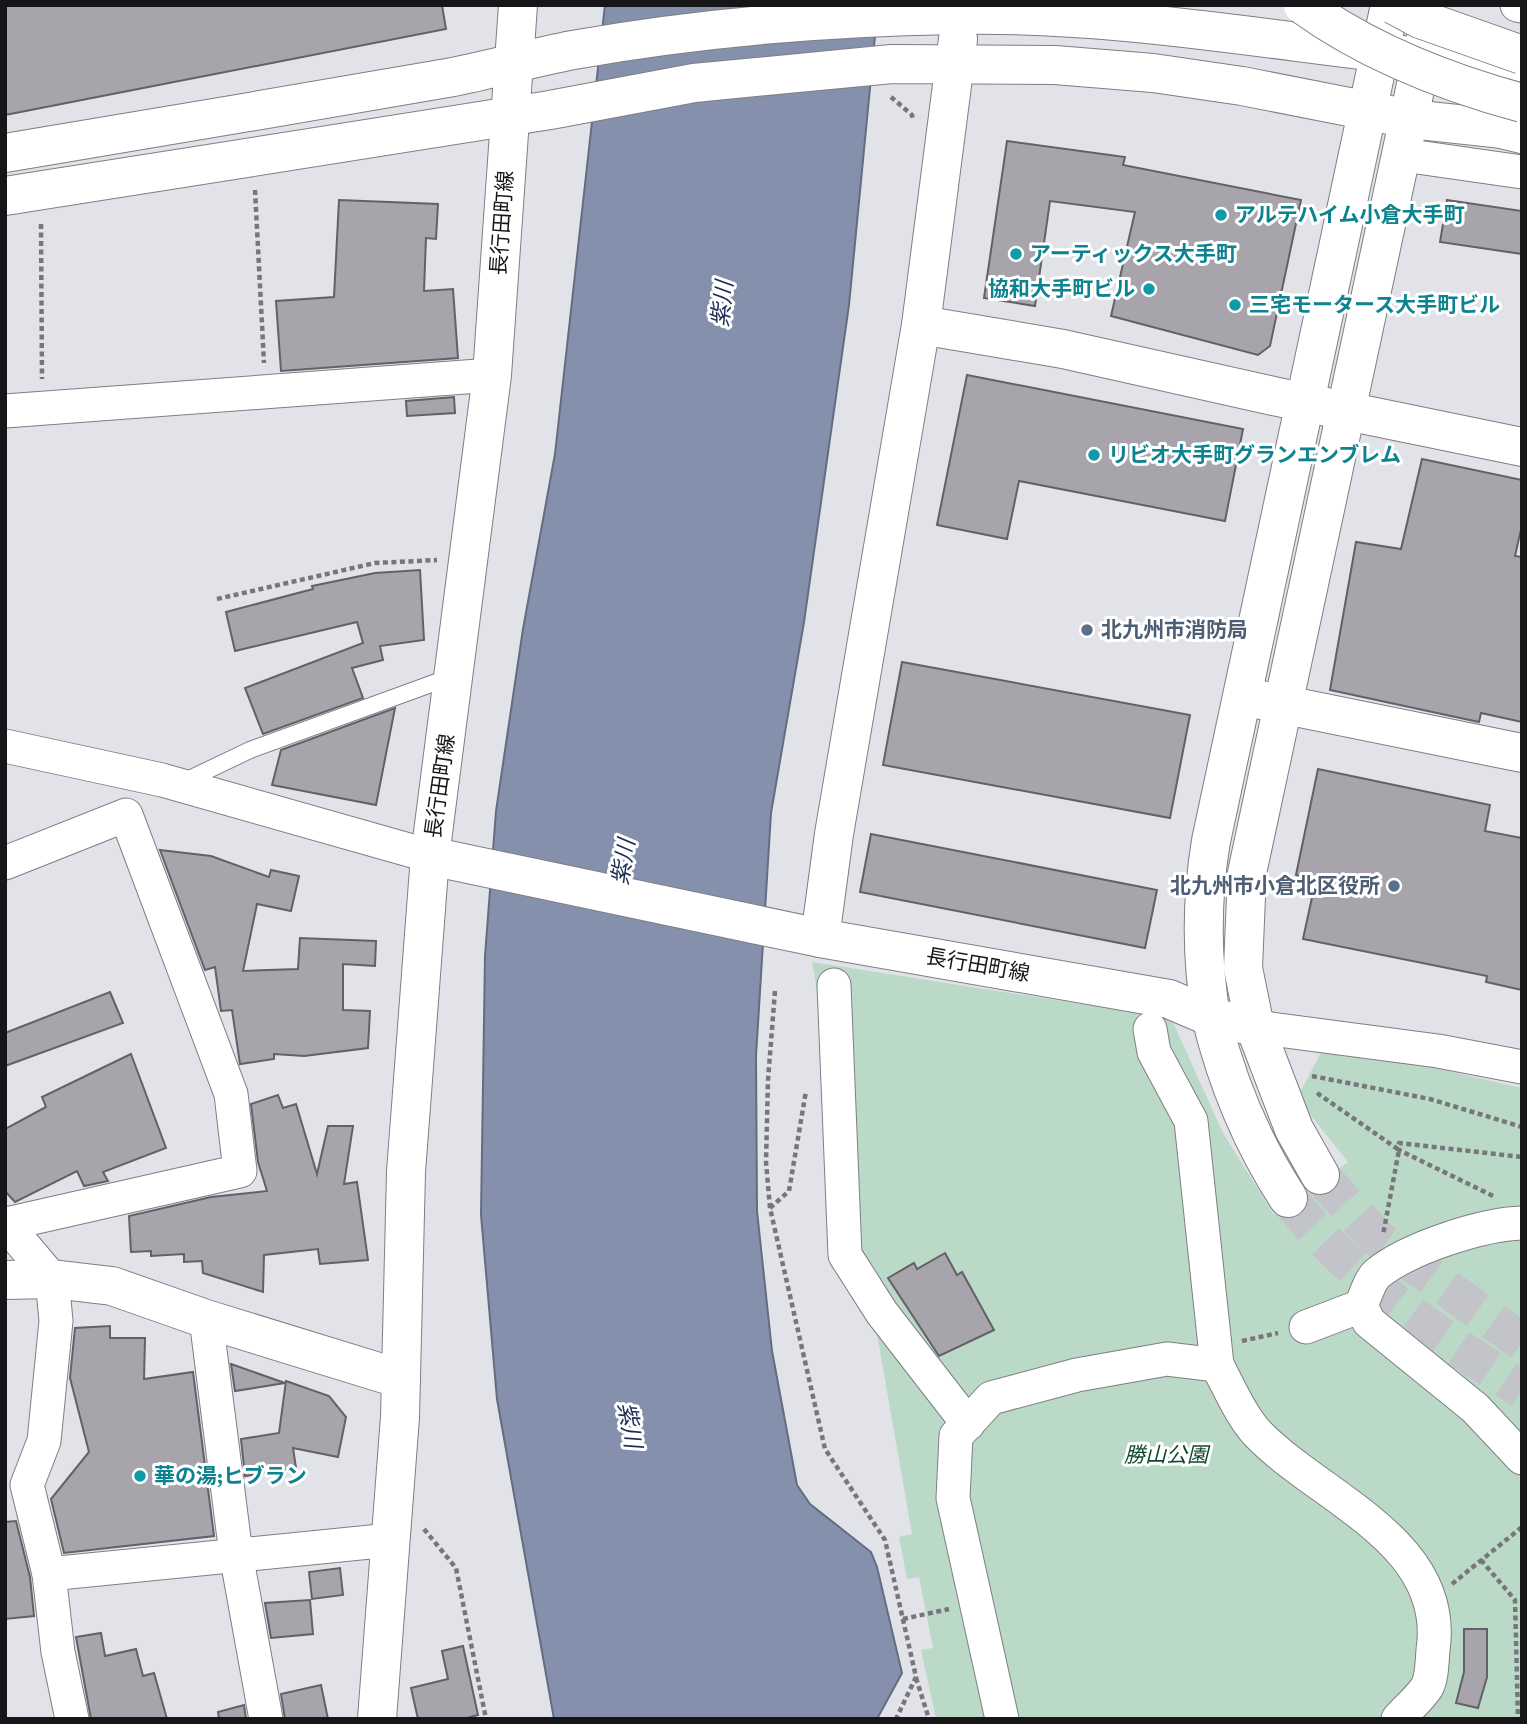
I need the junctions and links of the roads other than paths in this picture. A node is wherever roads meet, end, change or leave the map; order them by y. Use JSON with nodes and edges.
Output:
{"nodes":[{"id":1,"x":518,"y":5,"type":"edge"},
{"id":2,"x":1303,"y":5,"type":"edge"},
{"id":3,"x":1392,"y":5,"type":"edge"},
{"id":4,"x":1432,"y":5,"type":"edge"},
{"id":5,"x":961,"y":10,"type":"edge"},
{"id":6,"x":1381,"y":54,"type":"junction"},
{"id":7,"x":1423,"y":57,"type":"junction"},
{"id":8,"x":1516,"y":63,"type":"edge"},
{"id":9,"x":513,"y":64,"type":"junction"},
{"id":10,"x":955,"y":65,"type":"junction"},
{"id":11,"x":1367,"y":111,"type":"junction"},
{"id":12,"x":509,"y":116,"type":"junction"},
{"id":13,"x":1517,"y":124,"type":"edge"},
{"id":14,"x":1407,"y":137,"type":"junction"},
{"id":15,"x":5,"y":153,"type":"edge"},
{"id":16,"x":1522,"y":172,"type":"edge"},
{"id":17,"x":5,"y":196,"type":"edge"},
{"id":18,"x":921,"y":325,"type":"junction"},
{"id":19,"x":492,"y":375,"type":"junction"},
{"id":20,"x":1307,"y":403,"type":"junction"},
{"id":21,"x":5,"y":411,"type":"edge"},
{"id":22,"x":1346,"y":411,"type":"junction"},
{"id":23,"x":1522,"y":447,"type":"edge"},
{"id":24,"x":455,"y":675,"type":"junction"},
{"id":25,"x":1243,"y":695,"type":"junction"},
{"id":26,"x":1282,"y":705,"type":"junction"},
{"id":27,"x":5,"y":746,"type":"edge"},
{"id":28,"x":1522,"y":753,"type":"edge"},
{"id":29,"x":170,"y":782,"type":"junction"},
{"id":30,"x":126,"y":815,"type":"junction"},
{"id":31,"x":430,"y":856,"type":"junction"},
{"id":32,"x":5,"y":863,"type":"edge"},
{"id":33,"x":820,"y":938,"type":"junction"},
{"id":34,"x":834,"y":985,"type":"dead end"},
{"id":35,"x":1211,"y":1017,"type":"junction"},
{"id":36,"x":1255,"y":1027,"type":"junction"},
{"id":37,"x":1150,"y":1029,"type":"dead end"},
{"id":38,"x":1522,"y":1067,"type":"edge"},
{"id":39,"x":1320,"y":1175,"type":"tunnel mouth"},
{"id":40,"x":1288,"y":1198,"type":"tunnel mouth"},
{"id":41,"x":1522,"y":1223,"type":"edge"},
{"id":42,"x":6,"y":1224,"type":"edge"},
{"id":43,"x":52,"y":1279,"type":"junction"},
{"id":44,"x":5,"y":1280,"type":"edge"},
{"id":45,"x":1361,"y":1306,"type":"junction"},
{"id":46,"x":206,"y":1319,"type":"junction"},
{"id":47,"x":1306,"y":1327,"type":"road end"},
{"id":48,"x":1223,"y":1351,"type":"junction"},
{"id":49,"x":401,"y":1379,"type":"junction"},
{"id":50,"x":968,"y":1424,"type":"junction"},
{"id":51,"x":1522,"y":1458,"type":"edge"},
{"id":52,"x":16,"y":1488,"type":"edge"},
{"id":53,"x":405,"y":1532,"type":"junction"},
{"id":54,"x":236,"y":1554,"type":"junction"},
{"id":55,"x":48,"y":1574,"type":"junction"},
{"id":56,"x":72,"y":1719,"type":"edge"},
{"id":57,"x":266,"y":1719,"type":"edge"},
{"id":58,"x":377,"y":1719,"type":"edge"},
{"id":59,"x":1002,"y":1719,"type":"edge"},
{"id":60,"x":1398,"y":1719,"type":"edge"}],
"edges":[{"from":1,"to":9,"type":"main road","name":"長行田町線"},
{"from":2,"to":13,"type":"main road","bridge":true},
{"from":3,"to":6,"type":"main road"},
{"from":3,"to":8,"type":"main road","bridge":true},
{"from":4,"to":7,"type":"main road"},
{"from":5,"to":6,"type":"main road"},
{"from":5,"to":9,"type":"main road"},
{"from":5,"to":10,"type":"main road"},
{"from":6,"to":7,"type":"main road"},
{"from":6,"to":11,"type":"main road"},
{"from":7,"to":8,"type":"main road"},
{"from":7,"to":14,"type":"main road"},
{"from":9,"to":12,"type":"main road","name":"長行田町線"},
{"from":9,"to":15,"type":"main road"},
{"from":10,"to":11,"type":"main road"},
{"from":10,"to":12,"type":"main road"},
{"from":10,"to":18,"type":"main road"},
{"from":11,"to":14,"type":"main road"},
{"from":11,"to":20,"type":"main road"},
{"from":12,"to":17,"type":"main road"},
{"from":12,"to":19,"type":"main road","name":"長行田町線"},
{"from":13,"to":14,"type":"main road"},
{"from":14,"to":16,"type":"street"},
{"from":14,"to":22,"type":"main road"},
{"from":18,"to":20,"type":"main road"},
{"from":18,"to":33,"type":"main road"},
{"from":19,"to":21,"type":"street"},
{"from":19,"to":24,"type":"main road","name":"長行田町線"},
{"from":20,"to":22,"type":"main road"},
{"from":20,"to":25,"type":"main road"},
{"from":22,"to":23,"type":"main road"},
{"from":22,"to":26,"type":"main road"},
{"from":24,"to":29,"type":"lane"},
{"from":24,"to":31,"type":"main road","name":"長行田町線"},
{"from":25,"to":26,"type":"main road"},
{"from":25,"to":35,"type":"main road"},
{"from":26,"to":28,"type":"main road"},
{"from":26,"to":36,"type":"main road"},
{"from":27,"to":29,"type":"street"},
{"from":29,"to":30,"type":"street"},
{"from":29,"to":31,"type":"street"},
{"from":30,"to":32,"type":"street"},
{"from":30,"to":42,"type":"street"},
{"from":31,"to":33,"type":"main road","name":"長行田町線"},
{"from":31,"to":49,"type":"main road"},
{"from":33,"to":35,"type":"main road","name":"長行田町線"},
{"from":34,"to":50,"type":"street"},
{"from":35,"to":36,"type":"main road","name":"長行田町線"},
{"from":35,"to":40,"type":"main road"},
{"from":36,"to":38,"type":"street"},
{"from":36,"to":39,"type":"main road"},
{"from":37,"to":48,"type":"street"},
{"from":41,"to":45,"type":"street"},
{"from":42,"to":43,"type":"street"},
{"from":43,"to":44,"type":"main road"},
{"from":43,"to":46,"type":"main road"},
{"from":43,"to":52,"type":"street"},
{"from":45,"to":47,"type":"street"},
{"from":45,"to":51,"type":"street"},
{"from":46,"to":49,"type":"main road"},
{"from":46,"to":54,"type":"street"},
{"from":48,"to":50,"type":"street"},
{"from":48,"to":60,"type":"street"},
{"from":49,"to":53,"type":"main road"},
{"from":50,"to":59,"type":"street"},
{"from":52,"to":55,"type":"street"},
{"from":53,"to":54,"type":"street"},
{"from":53,"to":58,"type":"main road"},
{"from":54,"to":55,"type":"street"},
{"from":54,"to":57,"type":"street"},
{"from":55,"to":56,"type":"street"}]}
